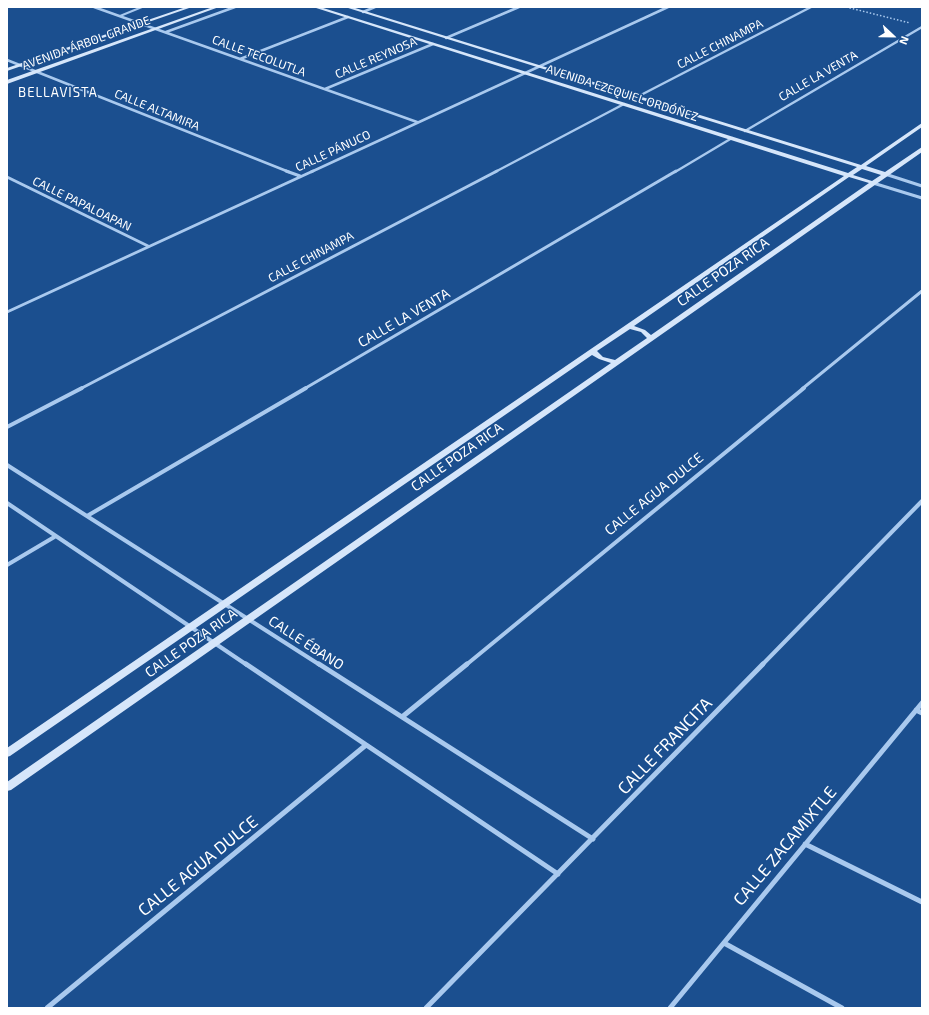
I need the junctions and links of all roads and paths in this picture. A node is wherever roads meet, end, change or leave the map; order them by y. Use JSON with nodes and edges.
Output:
{"nodes":[{"id":1,"x":94,"y":7,"type":"edge"},
{"id":2,"x":133,"y":7,"type":"edge"},
{"id":3,"x":142,"y":7,"type":"edge"},
{"id":4,"x":190,"y":7,"type":"edge"},
{"id":5,"x":217,"y":7,"type":"edge"},
{"id":6,"x":235,"y":7,"type":"edge"},
{"id":7,"x":316,"y":7,"type":"edge"},
{"id":8,"x":347,"y":7,"type":"edge"},
{"id":9,"x":375,"y":7,"type":"edge"},
{"id":10,"x":519,"y":7,"type":"edge"},
{"id":11,"x":668,"y":7,"type":"edge"},
{"id":12,"x":811,"y":7,"type":"edge"},
{"id":13,"x":846,"y":7,"type":"edge"},
{"id":14,"x":138,"y":8,"type":"junction"},
{"id":15,"x":362,"y":12,"type":"junction"},
{"id":16,"x":120,"y":16,"type":"junction"},
{"id":17,"x":348,"y":17,"type":"junction"},
{"id":18,"x":142,"y":23,"type":"junction"},
{"id":19,"x":914,"y":24,"type":"dead end"},
{"id":20,"x":922,"y":27,"type":"edge"},
{"id":21,"x":156,"y":29,"type":"junction"},
{"id":22,"x":165,"y":32,"type":"junction"},
{"id":23,"x":446,"y":38,"type":"junction"},
{"id":24,"x":433,"y":44,"type":"junction"},
{"id":25,"x":240,"y":59,"type":"junction"},
{"id":26,"x":7,"y":60,"type":"edge"},
{"id":27,"x":19,"y":65,"type":"junction"},
{"id":28,"x":539,"y":67,"type":"junction"},
{"id":29,"x":7,"y":70,"type":"edge"},
{"id":30,"x":36,"y":72,"type":"junction"},
{"id":31,"x":525,"y":73,"type":"junction"},
{"id":32,"x":7,"y":82,"type":"edge"},
{"id":33,"x":325,"y":89,"type":"junction"},
{"id":34,"x":637,"y":97,"type":"junction"},
{"id":35,"x":624,"y":104,"type":"junction"},
{"id":36,"x":417,"y":122,"type":"junction"},
{"id":37,"x":922,"y":125,"type":"edge"},
{"id":38,"x":745,"y":131,"type":"junction"},
{"id":39,"x":732,"y":138,"type":"junction"},
{"id":40,"x":922,"y":149,"type":"edge"},
{"id":41,"x":861,"y":167,"type":"junction"},
{"id":42,"x":885,"y":174,"type":"junction"},
{"id":43,"x":849,"y":175,"type":"junction"},
{"id":44,"x":300,"y":176,"type":"junction"},
{"id":45,"x":7,"y":177,"type":"edge"},
{"id":46,"x":873,"y":183,"type":"junction"},
{"id":47,"x":922,"y":186,"type":"edge"},
{"id":48,"x":922,"y":198,"type":"edge"},
{"id":49,"x":148,"y":246,"type":"junction"},
{"id":50,"x":922,"y":291,"type":"edge"},
{"id":51,"x":7,"y":312,"type":"edge"},
{"id":52,"x":628,"y":326,"type":"junction"},
{"id":53,"x":651,"y":338,"type":"junction"},
{"id":54,"x":592,"y":351,"type":"junction"},
{"id":55,"x":616,"y":362,"type":"junction"},
{"id":56,"x":7,"y":426,"type":"edge"},
{"id":57,"x":7,"y":465,"type":"edge"},
{"id":58,"x":922,"y":501,"type":"edge"},
{"id":59,"x":7,"y":503,"type":"edge"},
{"id":60,"x":87,"y":516,"type":"junction"},
{"id":61,"x":56,"y":536,"type":"junction"},
{"id":62,"x":7,"y":565,"type":"edge"},
{"id":63,"x":224,"y":604,"type":"junction"},
{"id":64,"x":248,"y":619,"type":"junction"},
{"id":65,"x":191,"y":627,"type":"junction"},
{"id":66,"x":214,"y":643,"type":"junction"},
{"id":67,"x":922,"y":703,"type":"edge"},
{"id":68,"x":916,"y":710,"type":"junction"},
{"id":69,"x":922,"y":713,"type":"edge"},
{"id":70,"x":402,"y":717,"type":"junction"},
{"id":71,"x":366,"y":745,"type":"junction"},
{"id":72,"x":7,"y":753,"type":"edge"},
{"id":73,"x":7,"y":787,"type":"edge"},
{"id":74,"x":593,"y":839,"type":"junction"},
{"id":75,"x":805,"y":844,"type":"junction"},
{"id":76,"x":558,"y":874,"type":"junction"},
{"id":77,"x":922,"y":902,"type":"edge"},
{"id":78,"x":724,"y":943,"type":"junction"},
{"id":79,"x":47,"y":1008,"type":"edge"},
{"id":80,"x":426,"y":1008,"type":"edge"},
{"id":81,"x":670,"y":1008,"type":"edge"},
{"id":82,"x":842,"y":1008,"type":"edge"}],
"edges":[{"from":1,"to":16,"type":"street","name":"CALLE TECOLUTLA"},
{"from":2,"to":14,"type":"lane"},
{"from":3,"to":14,"type":"lane"},
{"from":4,"to":18,"type":"street","name":"AVENIDA ÁRBOL GRANDE"},
{"from":5,"to":21,"type":"street","name":"AVENIDA ÁRBOL GRANDE"},
{"from":6,"to":22,"type":"street"},
{"from":7,"to":17,"type":"street","name":"AVENIDA EZEQUIEL ORDÓÑEZ"},
{"from":8,"to":15,"type":"street","name":"AVENIDA EZEQUIEL ORDÓÑEZ"},
{"from":9,"to":15,"type":"street"},
{"from":10,"to":23,"type":"street"},
{"from":11,"to":28,"type":"street","name":"CALLE PÁNUCO"},
{"from":12,"to":34,"type":"street","name":"CALLE CHINAMPA"},
{"from":13,"to":19,"type":"path"},
{"from":14,"to":16,"type":"lane"},
{"from":15,"to":23,"type":"street","name":"AVENIDA EZEQUIEL ORDÓÑEZ"},
{"from":16,"to":18,"type":"street","name":"CALLE TECOLUTLA"},
{"from":17,"to":24,"type":"street","name":"AVENIDA EZEQUIEL ORDÓÑEZ"},
{"from":17,"to":25,"type":"street"},
{"from":18,"to":21,"type":"street","name":"CALLE TECOLUTLA"},
{"from":18,"to":27,"type":"street","name":"AVENIDA ÁRBOL GRANDE"},
{"from":20,"to":38,"type":"street","name":"CALLE LA VENTA"},
{"from":21,"to":22,"type":"street","name":"CALLE TECOLUTLA"},
{"from":21,"to":30,"type":"street","name":"AVENIDA ÁRBOL GRANDE"},
{"from":22,"to":25,"type":"street","name":"CALLE TECOLUTLA"},
{"from":23,"to":28,"type":"street","name":"AVENIDA EZEQUIEL ORDÓÑEZ"},
{"from":24,"to":31,"type":"street","name":"AVENIDA EZEQUIEL ORDÓÑEZ"},
{"from":24,"to":33,"type":"street","name":"CALLE REYNOSA"},
{"from":25,"to":33,"type":"street","name":"CALLE TECOLUTLA"},
{"from":26,"to":27,"type":"street","name":"CALLE ALTAMIRA"},
{"from":27,"to":29,"type":"street","name":"AVENIDA ÁRBOL GRANDE"},
{"from":27,"to":30,"type":"street","name":"CALLE ALTAMIRA"},
{"from":28,"to":31,"type":"street","name":"CALLE PÁNUCO"},
{"from":28,"to":34,"type":"street","name":"AVENIDA EZEQUIEL ORDÓÑEZ"},
{"from":30,"to":32,"type":"street","name":"AVENIDA ÁRBOL GRANDE"},
{"from":30,"to":44,"type":"street","name":"CALLE ALTAMIRA"},
{"from":31,"to":35,"type":"street","name":"AVENIDA EZEQUIEL ORDÓÑEZ"},
{"from":31,"to":36,"type":"street","name":"CALLE PÁNUCO"},
{"from":33,"to":36,"type":"street","name":"CALLE TECOLUTLA"},
{"from":34,"to":38,"type":"street","name":"AVENIDA EZEQUIEL ORDÓÑEZ"},
{"from":35,"to":39,"type":"street","name":"AVENIDA EZEQUIEL ORDÓÑEZ"},
{"from":35,"to":56,"type":"street","name":"CALLE CHINAMPA"},
{"from":36,"to":44,"type":"street","name":"CALLE PÁNUCO"},
{"from":37,"to":41,"type":"street","name":"CALLE POZA RICA"},
{"from":38,"to":41,"type":"street","name":"AVENIDA EZEQUIEL ORDÓÑEZ"},
{"from":39,"to":43,"type":"street","name":"AVENIDA EZEQUIEL ORDÓÑEZ"},
{"from":39,"to":60,"type":"street","name":"CALLE LA VENTA"},
{"from":40,"to":42,"type":"street","name":"CALLE POZA RICA"},
{"from":41,"to":42,"type":"street","name":"AVENIDA EZEQUIEL ORDÓÑEZ"},
{"from":41,"to":43,"type":"street","name":"CALLE POZA RICA"},
{"from":42,"to":46,"type":"street","name":"CALLE POZA RICA"},
{"from":42,"to":47,"type":"street","name":"AVENIDA EZEQUIEL ORDÓÑEZ"},
{"from":43,"to":46,"type":"street","name":"AVENIDA EZEQUIEL ORDÓÑEZ"},
{"from":43,"to":52,"type":"street","name":"CALLE POZA RICA"},
{"from":44,"to":49,"type":"street","name":"CALLE PÁNUCO"},
{"from":45,"to":49,"type":"street","name":"CALLE PAPALOAPAN"},
{"from":46,"to":48,"type":"street","name":"AVENIDA EZEQUIEL ORDÓÑEZ"},
{"from":46,"to":53,"type":"street","name":"CALLE POZA RICA"},
{"from":49,"to":51,"type":"street","name":"CALLE PÁNUCO"},
{"from":50,"to":70,"type":"street","name":"CALLE AGUA DULCE"},
{"from":52,"to":53,"type":"street"},
{"from":52,"to":54,"type":"street","name":"CALLE POZA RICA"},
{"from":53,"to":55,"type":"street","name":"CALLE POZA RICA"},
{"from":54,"to":55,"type":"street"},
{"from":54,"to":63,"type":"street","name":"CALLE POZA RICA"},
{"from":55,"to":64,"type":"street","name":"CALLE POZA RICA"},
{"from":57,"to":60,"type":"street","name":"CALLE ÉBANO"},
{"from":58,"to":74,"type":"street","name":"CALLE FRANCITA"},
{"from":59,"to":61,"type":"street"},
{"from":60,"to":63,"type":"street","name":"CALLE ÉBANO"},
{"from":61,"to":62,"type":"street"},
{"from":61,"to":65,"type":"street"},
{"from":63,"to":64,"type":"street","name":"CALLE ÉBANO"},
{"from":63,"to":65,"type":"street","name":"CALLE POZA RICA"},
{"from":64,"to":66,"type":"street","name":"CALLE POZA RICA"},
{"from":64,"to":70,"type":"street","name":"CALLE ÉBANO"},
{"from":65,"to":66,"type":"street"},
{"from":65,"to":72,"type":"street","name":"CALLE POZA RICA"},
{"from":66,"to":71,"type":"street"},
{"from":66,"to":73,"type":"street","name":"CALLE POZA RICA"},
{"from":67,"to":68,"type":"street","name":"CALLE ZACAMIXTLE"},
{"from":68,"to":69,"type":"street"},
{"from":68,"to":75,"type":"street","name":"CALLE ZACAMIXTLE"},
{"from":70,"to":74,"type":"street","name":"CALLE ÉBANO"},
{"from":71,"to":76,"type":"street"},
{"from":71,"to":79,"type":"street","name":"CALLE AGUA DULCE"},
{"from":74,"to":76,"type":"street","name":"CALLE FRANCITA"},
{"from":75,"to":77,"type":"street"},
{"from":75,"to":78,"type":"street","name":"CALLE ZACAMIXTLE"},
{"from":76,"to":80,"type":"street","name":"CALLE FRANCITA"},
{"from":78,"to":81,"type":"street","name":"CALLE ZACAMIXTLE"},
{"from":78,"to":82,"type":"street"}]}
